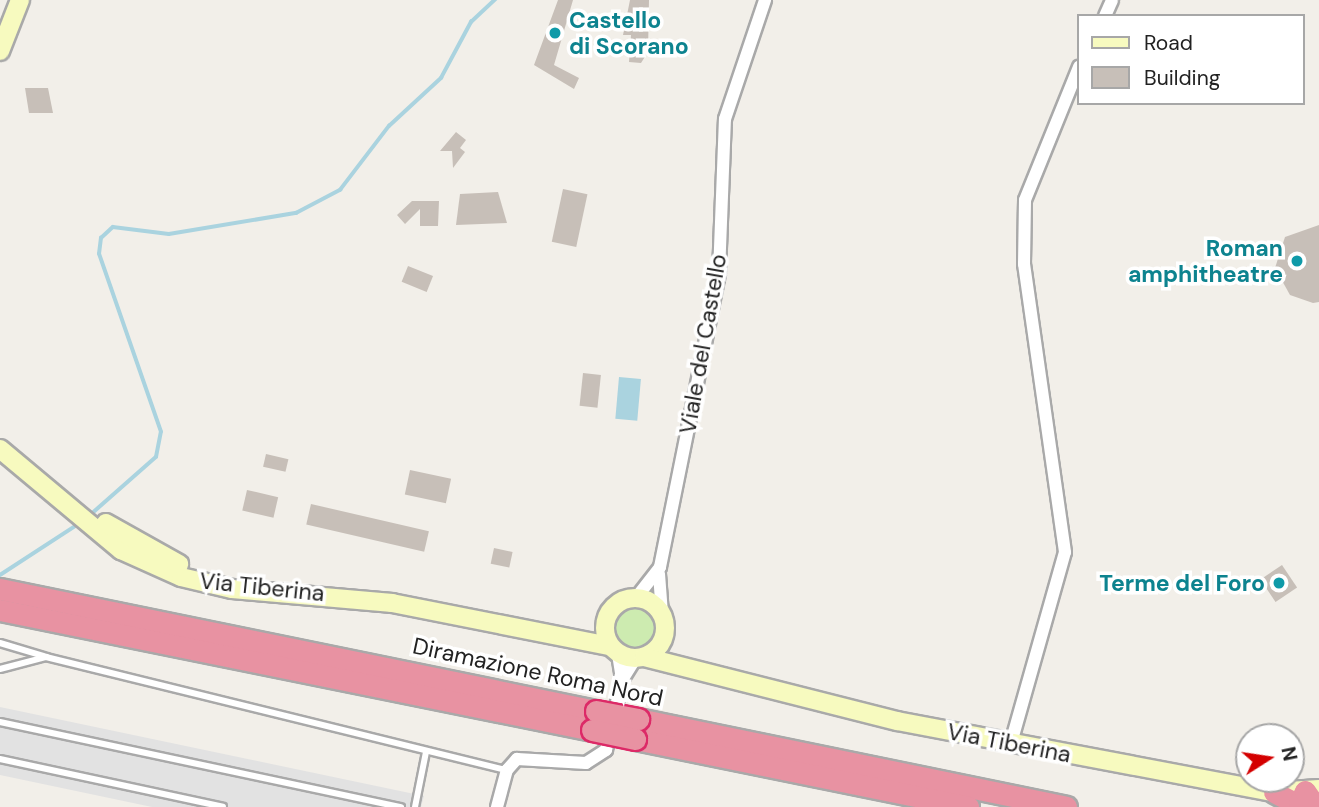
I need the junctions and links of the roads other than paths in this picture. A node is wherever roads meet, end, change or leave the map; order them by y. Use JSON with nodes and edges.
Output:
{"nodes":[{"id":1,"x":20,"y":0,"type":"edge"},
{"id":2,"x":765,"y":0,"type":"edge"},
{"id":3,"x":0,"y":51,"type":"edge"},
{"id":4,"x":1078,"y":69,"type":"edge"},
{"id":5,"x":0,"y":434,"type":"edge"},
{"id":6,"x":0,"y":449,"type":"edge"},
{"id":7,"x":73,"y":503,"type":"junction"},
{"id":8,"x":660,"y":567,"type":"junction"},
{"id":9,"x":1,"y":596,"type":"edge"},
{"id":10,"x":636,"y":598,"type":"junction"},
{"id":11,"x":662,"y":614,"type":"junction"},
{"id":12,"x":608,"y":615,"type":"junction"},
{"id":13,"x":563,"y":636,"type":"junction"},
{"id":14,"x":664,"y":637,"type":"junction"},
{"id":15,"x":0,"y":643,"type":"edge"},
{"id":16,"x":627,"y":654,"type":"junction"},
{"id":17,"x":46,"y":657,"type":"junction"},
{"id":18,"x":0,"y":669,"type":"edge"},
{"id":19,"x":701,"y":674,"type":"junction"},
{"id":20,"x":0,"y":722,"type":"edge"},
{"id":21,"x":636,"y":729,"type":"junction"},
{"id":22,"x":1011,"y":743,"type":"junction"},
{"id":23,"x":426,"y":752,"type":"junction"},
{"id":24,"x":0,"y":759,"type":"edge"},
{"id":25,"x":507,"y":770,"type":"junction"},
{"id":26,"x":1235,"y":785,"type":"edge"},
{"id":27,"x":1279,"y":793,"type":"edge"},
{"id":28,"x":1311,"y":801,"type":"edge"},
{"id":29,"x":223,"y":807,"type":"edge"},
{"id":30,"x":401,"y":807,"type":"edge"},
{"id":31,"x":415,"y":807,"type":"edge"},
{"id":32,"x":497,"y":807,"type":"edge"},
{"id":33,"x":968,"y":807,"type":"edge"},
{"id":34,"x":1066,"y":807,"type":"edge"}],
"edges":[{"from":1,"to":3,"type":"main road"},
{"from":2,"to":8,"type":"street","name":"Viale del Castello"},
{"from":4,"to":22,"type":"street"},
{"from":5,"to":7,"type":"main road"},
{"from":6,"to":7,"type":"main road"},
{"from":7,"to":13,"type":"main road","name":"Via Tiberina"},
{"from":8,"to":10,"type":"street"},
{"from":8,"to":11,"type":"street"},
{"from":9,"to":21,"type":"highway","name":"Diramazione Roma Nord","bridge":true},
{"from":10,"to":11,"type":"main road"},
{"from":10,"to":12,"type":"main road"},
{"from":11,"to":14,"type":"main road"},
{"from":12,"to":13,"type":"main road"},
{"from":12,"to":16,"type":"main road"},
{"from":13,"to":16,"type":"main road","name":"Via Tiberina"},
{"from":14,"to":16,"type":"main road"},
{"from":14,"to":19,"type":"main road"},
{"from":15,"to":17,"type":"lane"},
{"from":16,"to":19,"type":"main road","name":"Via Tiberina"},
{"from":16,"to":25,"type":"street"},
{"from":17,"to":18,"type":"lane"},
{"from":17,"to":23,"type":"lane"},
{"from":19,"to":22,"type":"main road","name":"Via Tiberina"},
{"from":20,"to":30,"type":"lane"},
{"from":21,"to":33,"type":"highway","name":"Diramazione Roma Nord"},
{"from":21,"to":34,"type":"highway","name":"Diramazione Roma Nord"},
{"from":22,"to":26,"type":"main road","name":"Via Tiberina"},
{"from":23,"to":25,"type":"lane"},
{"from":23,"to":31,"type":"lane"},
{"from":24,"to":29,"type":"lane"},
{"from":25,"to":32,"type":"street"},
{"from":27,"to":28,"type":"highway"}]}
